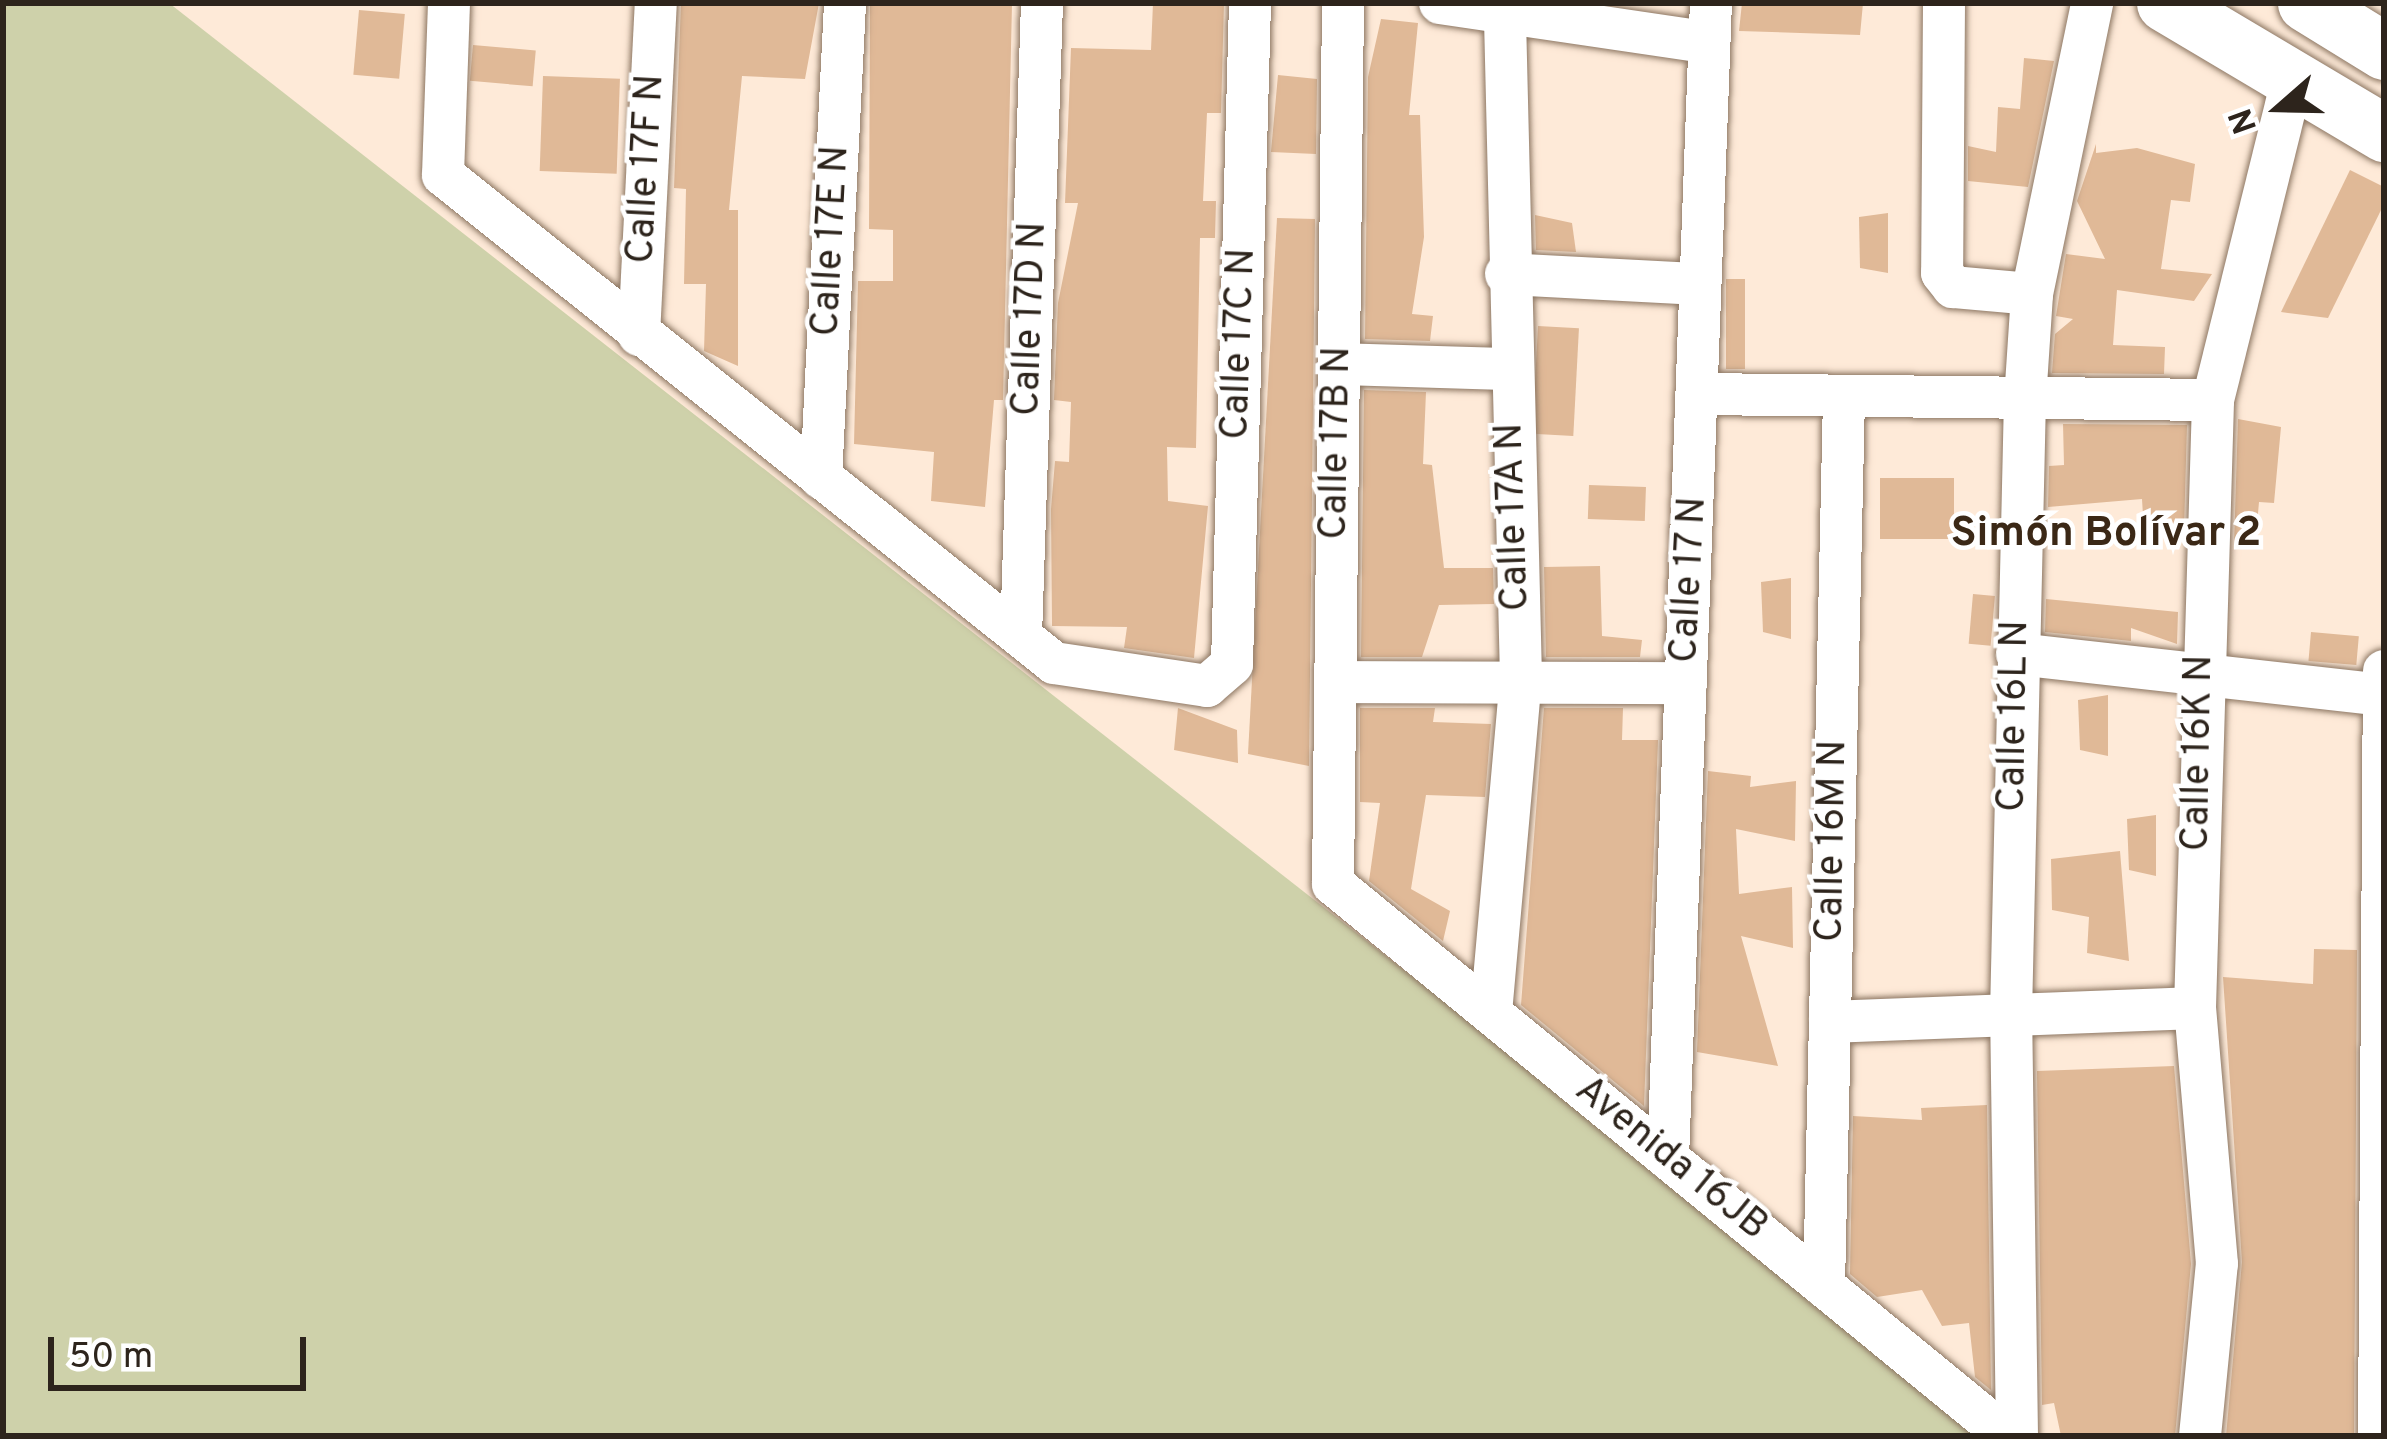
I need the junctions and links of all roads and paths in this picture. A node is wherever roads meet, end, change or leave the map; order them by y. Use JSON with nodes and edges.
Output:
{"nodes":[{"id":1,"x":449,"y":3,"type":"edge"},
{"id":2,"x":656,"y":3,"type":"edge"},
{"id":3,"x":845,"y":3,"type":"edge"},
{"id":4,"x":1042,"y":3,"type":"edge"},
{"id":5,"x":1250,"y":3,"type":"edge"},
{"id":6,"x":1343,"y":3,"type":"edge"},
{"id":7,"x":1440,"y":3,"type":"edge"},
{"id":8,"x":1944,"y":3,"type":"edge"},
{"id":9,"x":2092,"y":3,"type":"edge"},
{"id":10,"x":2165,"y":3,"type":"edge"},
{"id":11,"x":2306,"y":3,"type":"edge"},
{"id":12,"x":1505,"y":20,"type":"junction"},
{"id":13,"x":1708,"y":22,"type":"edge"},
{"id":14,"x":2384,"y":51,"type":"edge"},
{"id":15,"x":2293,"y":77,"type":"junction"},
{"id":16,"x":2384,"y":133,"type":"edge"},
{"id":17,"x":1506,"y":274,"type":"junction"},
{"id":18,"x":1698,"y":284,"type":"junction"},
{"id":19,"x":2032,"y":294,"type":"junction"},
{"id":20,"x":639,"y":335,"type":"junction"},
{"id":21,"x":1339,"y":364,"type":"junction"},
{"id":22,"x":1509,"y":369,"type":"junction"},
{"id":23,"x":1699,"y":394,"type":"junction"},
{"id":24,"x":1844,"y":397,"type":"junction"},
{"id":25,"x":2025,"y":400,"type":"junction"},
{"id":26,"x":2213,"y":400,"type":"junction"},
{"id":27,"x":821,"y":478,"type":"junction"},
{"id":28,"x":1021,"y":636,"type":"junction"},
{"id":29,"x":2017,"y":654,"type":"junction"},
{"id":30,"x":2202,"y":668,"type":"junction"},
{"id":31,"x":1521,"y":678,"type":"junction"},
{"id":32,"x":1335,"y":682,"type":"junction"},
{"id":33,"x":1686,"y":683,"type":"junction"},
{"id":34,"x":2383,"y":687,"type":"edge"},
{"id":35,"x":1333,"y":884,"type":"joint"},
{"id":36,"x":2195,"y":1008,"type":"junction"},
{"id":37,"x":1491,"y":1013,"type":"junction"},
{"id":38,"x":2011,"y":1015,"type":"junction"},
{"id":39,"x":1830,"y":1022,"type":"junction"},
{"id":40,"x":1668,"y":1158,"type":"junction"},
{"id":41,"x":1824,"y":1286,"type":"junction"},
{"id":42,"x":2007,"y":1436,"type":"edge"},
{"id":43,"x":2017,"y":1436,"type":"edge"},
{"id":44,"x":2200,"y":1436,"type":"edge"},
{"id":45,"x":2379,"y":1436,"type":"edge"}],
"edges":[{"from":1,"to":20,"type":"street"},
{"from":2,"to":20,"type":"street","name":"Calle 17F N"},
{"from":3,"to":27,"type":"street","name":"Calle 17E N"},
{"from":4,"to":28,"type":"street","name":"Calle 17D N"},
{"from":5,"to":28,"type":"street","name":"Calle 17C N"},
{"from":6,"to":21,"type":"street","name":"Calle 17B N"},
{"from":7,"to":12,"type":"street"},
{"from":8,"to":19,"type":"street"},
{"from":9,"to":19,"type":"street","name":"Calle 16L N"},
{"from":10,"to":15,"type":"main road"},
{"from":11,"to":14,"type":"main road"},
{"from":12,"to":13,"type":"street"},
{"from":12,"to":17,"type":"street","name":"Calle 17A N"},
{"from":13,"to":18,"type":"street","name":"Calle 17 N"},
{"from":15,"to":16,"type":"main road"},
{"from":15,"to":26,"type":"street","name":"Calle 16K N"},
{"from":17,"to":18,"type":"street"},
{"from":17,"to":22,"type":"street","name":"Calle 17A N"},
{"from":18,"to":23,"type":"street","name":"Calle 17 N"},
{"from":19,"to":25,"type":"street","name":"Calle 16L N"},
{"from":20,"to":27,"type":"street"},
{"from":21,"to":22,"type":"street"},
{"from":21,"to":32,"type":"street","name":"Calle 17B N"},
{"from":22,"to":31,"type":"street","name":"Calle 17A N"},
{"from":23,"to":24,"type":"street"},
{"from":23,"to":33,"type":"street","name":"Calle 17 N"},
{"from":24,"to":25,"type":"street"},
{"from":24,"to":39,"type":"street","name":"Calle 16M N"},
{"from":25,"to":26,"type":"street"},
{"from":25,"to":29,"type":"street","name":"Calle 16L N"},
{"from":26,"to":30,"type":"street","name":"Calle 16K N"},
{"from":27,"to":28,"type":"street"},
{"from":29,"to":30,"type":"street"},
{"from":29,"to":38,"type":"street","name":"Calle 16L N"},
{"from":30,"to":34,"type":"street"},
{"from":30,"to":36,"type":"street","name":"Calle 16K N"},
{"from":31,"to":32,"type":"street"},
{"from":31,"to":33,"type":"street"},
{"from":31,"to":37,"type":"street","name":"Calle 17A N"},
{"from":32,"to":35,"type":"street","name":"Calle 17B N"},
{"from":33,"to":40,"type":"street","name":"Calle 17 N"},
{"from":34,"to":45,"type":"street"},
{"from":35,"to":37,"type":"street","name":"Avenida 16JB"},
{"from":36,"to":38,"type":"street"},
{"from":36,"to":44,"type":"street","name":"Calle 16K N"},
{"from":37,"to":40,"type":"street","name":"Avenida 16JB"},
{"from":38,"to":39,"type":"street"},
{"from":38,"to":43,"type":"street","name":"Calle 16L N"},
{"from":39,"to":41,"type":"street","name":"Calle 16M N"},
{"from":40,"to":41,"type":"street","name":"Avenida 16JB"},
{"from":41,"to":42,"type":"street","name":"Avenida 16JB"}]}
